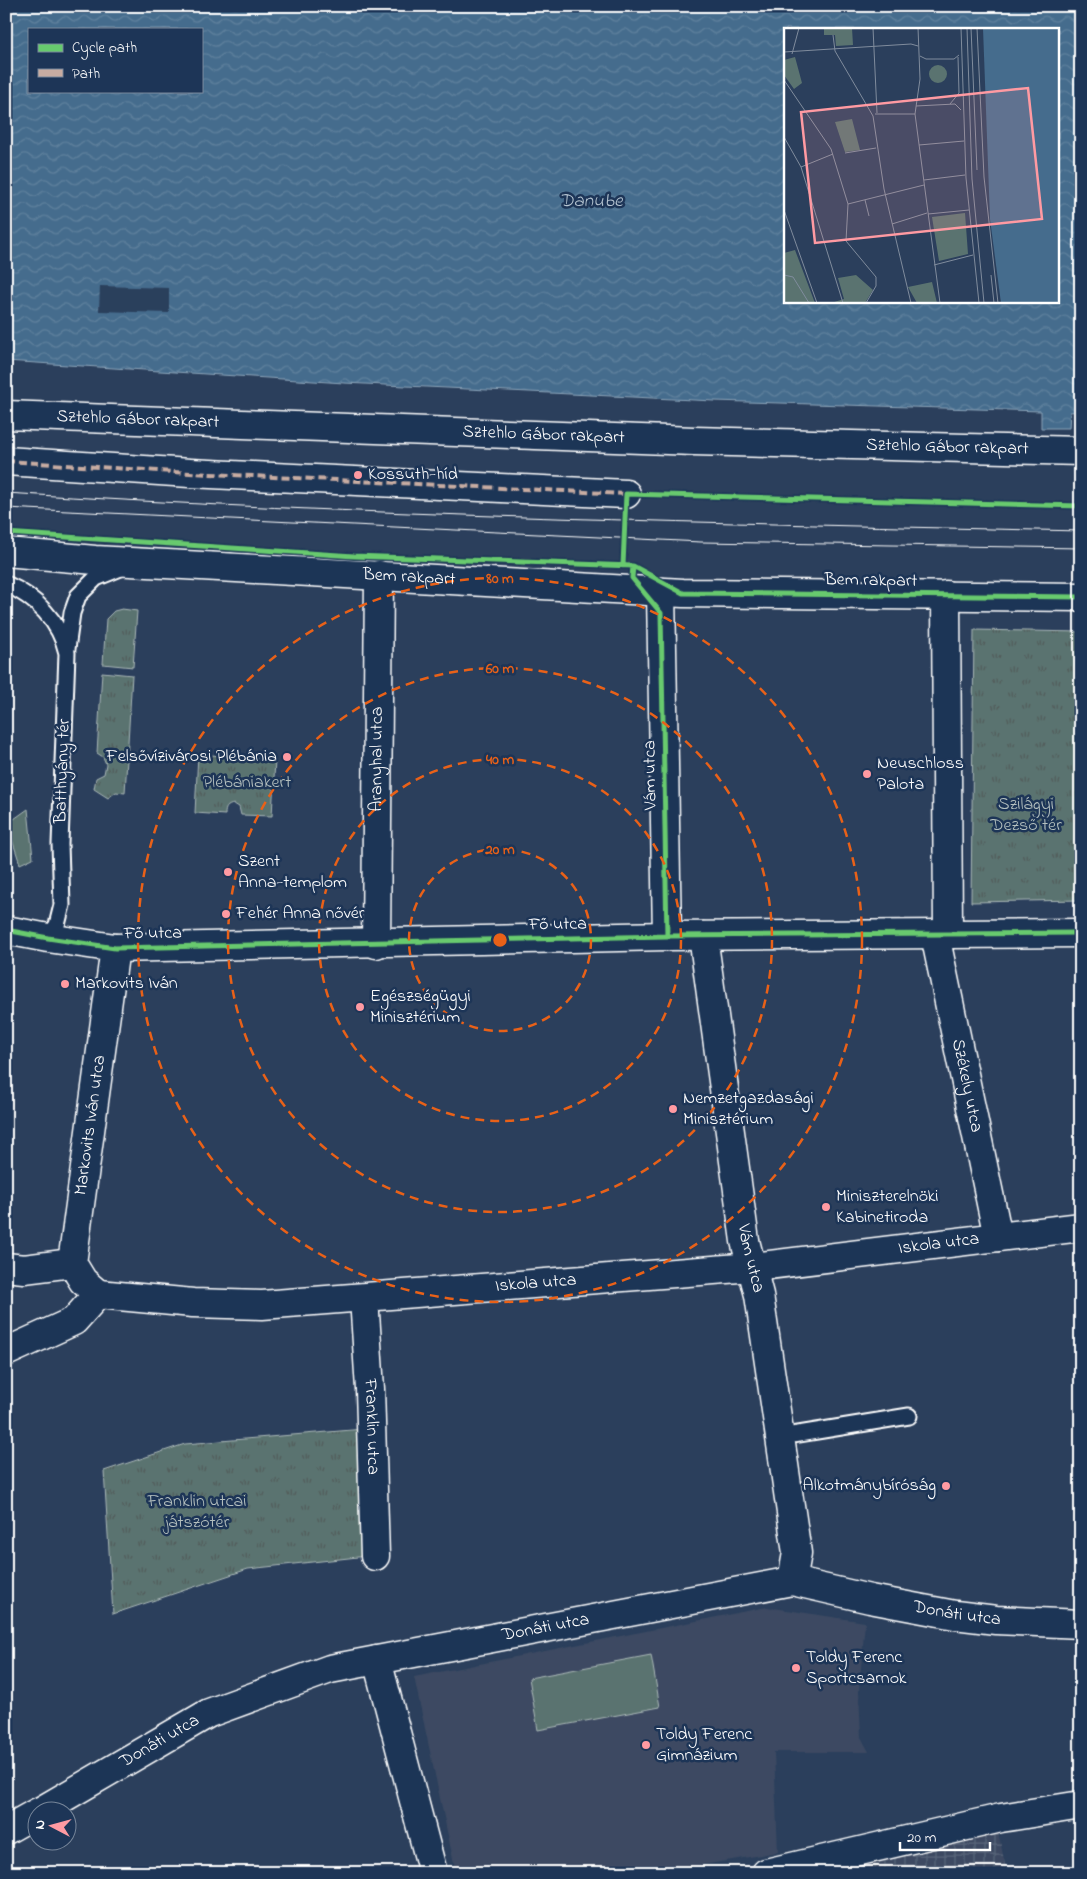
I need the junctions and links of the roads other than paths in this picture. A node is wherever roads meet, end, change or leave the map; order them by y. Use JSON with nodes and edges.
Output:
{"nodes":[{"id":1,"x":6,"y":415,"type":"edge"},
{"id":2,"x":1081,"y":451,"type":"edge"},
{"id":3,"x":6,"y":461,"type":"edge"},
{"id":4,"x":626,"y":494,"type":"dead end"},
{"id":5,"x":6,"y":552,"type":"edge"},
{"id":6,"x":136,"y":562,"type":"junction"},
{"id":7,"x":379,"y":575,"type":"junction"},
{"id":8,"x":6,"y":584,"type":"edge"},
{"id":9,"x":661,"y":592,"type":"junction"},
{"id":10,"x":946,"y":596,"type":"junction"},
{"id":11,"x":1081,"y":597,"type":"edge"},
{"id":12,"x":67,"y":653,"type":"junction"},
{"id":13,"x":6,"y":930,"type":"edge"},
{"id":14,"x":1081,"y":934,"type":"edge"},
{"id":15,"x":942,"y":935,"type":"junction"},
{"id":16,"x":667,"y":936,"type":"junction"},
{"id":17,"x":703,"y":936,"type":"junction"},
{"id":18,"x":48,"y":938,"type":"junction"},
{"id":19,"x":376,"y":944,"type":"junction"},
{"id":20,"x":115,"y":948,"type":"junction"},
{"id":21,"x":1081,"y":1227,"type":"edge"},
{"id":22,"x":998,"y":1237,"type":"junction"},
{"id":23,"x":72,"y":1263,"type":"junction"},
{"id":24,"x":6,"y":1267,"type":"edge"},
{"id":25,"x":752,"y":1267,"type":"junction"},
{"id":26,"x":98,"y":1294,"type":"junction"},
{"id":27,"x":364,"y":1298,"type":"junction"},
{"id":28,"x":6,"y":1352,"type":"edge"},
{"id":29,"x":909,"y":1416,"type":"dead end"},
{"id":30,"x":780,"y":1437,"type":"junction"},
{"id":31,"x":375,"y":1556,"type":"dead end"},
{"id":32,"x":792,"y":1581,"type":"junction"},
{"id":33,"x":1081,"y":1624,"type":"edge"},
{"id":34,"x":377,"y":1660,"type":"junction"},
{"id":35,"x":55,"y":1802,"type":"edge"},
{"id":36,"x":1081,"y":1805,"type":"edge"},
{"id":37,"x":28,"y":1818,"type":"edge"},
{"id":38,"x":6,"y":1830,"type":"edge"},
{"id":39,"x":433,"y":1873,"type":"edge"},
{"id":40,"x":766,"y":1873,"type":"edge"}],
"edges":[{"from":1,"to":2,"type":"street","name":"Sztehlo Gábor rakpart"},
{"from":3,"to":4,"type":"street"},
{"from":5,"to":6,"type":"street","name":"Bem rakpart"},
{"from":6,"to":7,"type":"street","name":"Bem rakpart"},
{"from":6,"to":12,"type":"lane"},
{"from":7,"to":9,"type":"street","name":"Bem rakpart"},
{"from":7,"to":19,"type":"street","name":"Aranyhal utca"},
{"from":8,"to":12,"type":"lane","name":"Batthyány tér"},
{"from":9,"to":10,"type":"street","name":"Bem rakpart"},
{"from":9,"to":16,"type":"street","name":"Vám utca"},
{"from":10,"to":11,"type":"street","name":"Bem rakpart"},
{"from":10,"to":15,"type":"street"},
{"from":12,"to":18,"type":"lane","name":"Batthyány tér"},
{"from":13,"to":18,"type":"street"},
{"from":14,"to":15,"type":"street"},
{"from":15,"to":17,"type":"street","name":"Fő utca"},
{"from":15,"to":22,"type":"street","name":"Székely utca"},
{"from":16,"to":17,"type":"street","name":"Fő utca"},
{"from":16,"to":19,"type":"street","name":"Fő utca"},
{"from":17,"to":25,"type":"street","name":"Vám utca"},
{"from":18,"to":20,"type":"street","name":"Fő utca"},
{"from":19,"to":20,"type":"street","name":"Fő utca"},
{"from":20,"to":23,"type":"street","name":"Markovits Iván utca"},
{"from":21,"to":22,"type":"street","name":"Iskola utca"},
{"from":22,"to":25,"type":"street","name":"Iskola utca"},
{"from":23,"to":24,"type":"street"},
{"from":23,"to":26,"type":"street"},
{"from":25,"to":27,"type":"street","name":"Iskola utca"},
{"from":25,"to":30,"type":"street","name":"Vám utca"},
{"from":26,"to":27,"type":"street","name":"Iskola utca"},
{"from":26,"to":28,"type":"street"},
{"from":27,"to":31,"type":"street","name":"Franklin utca"},
{"from":29,"to":30,"type":"lane"},
{"from":30,"to":32,"type":"street","name":"Vám utca"},
{"from":32,"to":33,"type":"street","name":"Donáti utca"},
{"from":32,"to":34,"type":"street","name":"Donáti utca"},
{"from":34,"to":35,"type":"street","name":"Donáti utca"},
{"from":34,"to":39,"type":"street"},
{"from":36,"to":40,"type":"street"},
{"from":37,"to":38,"type":"street","name":"Donáti utca"}]}
